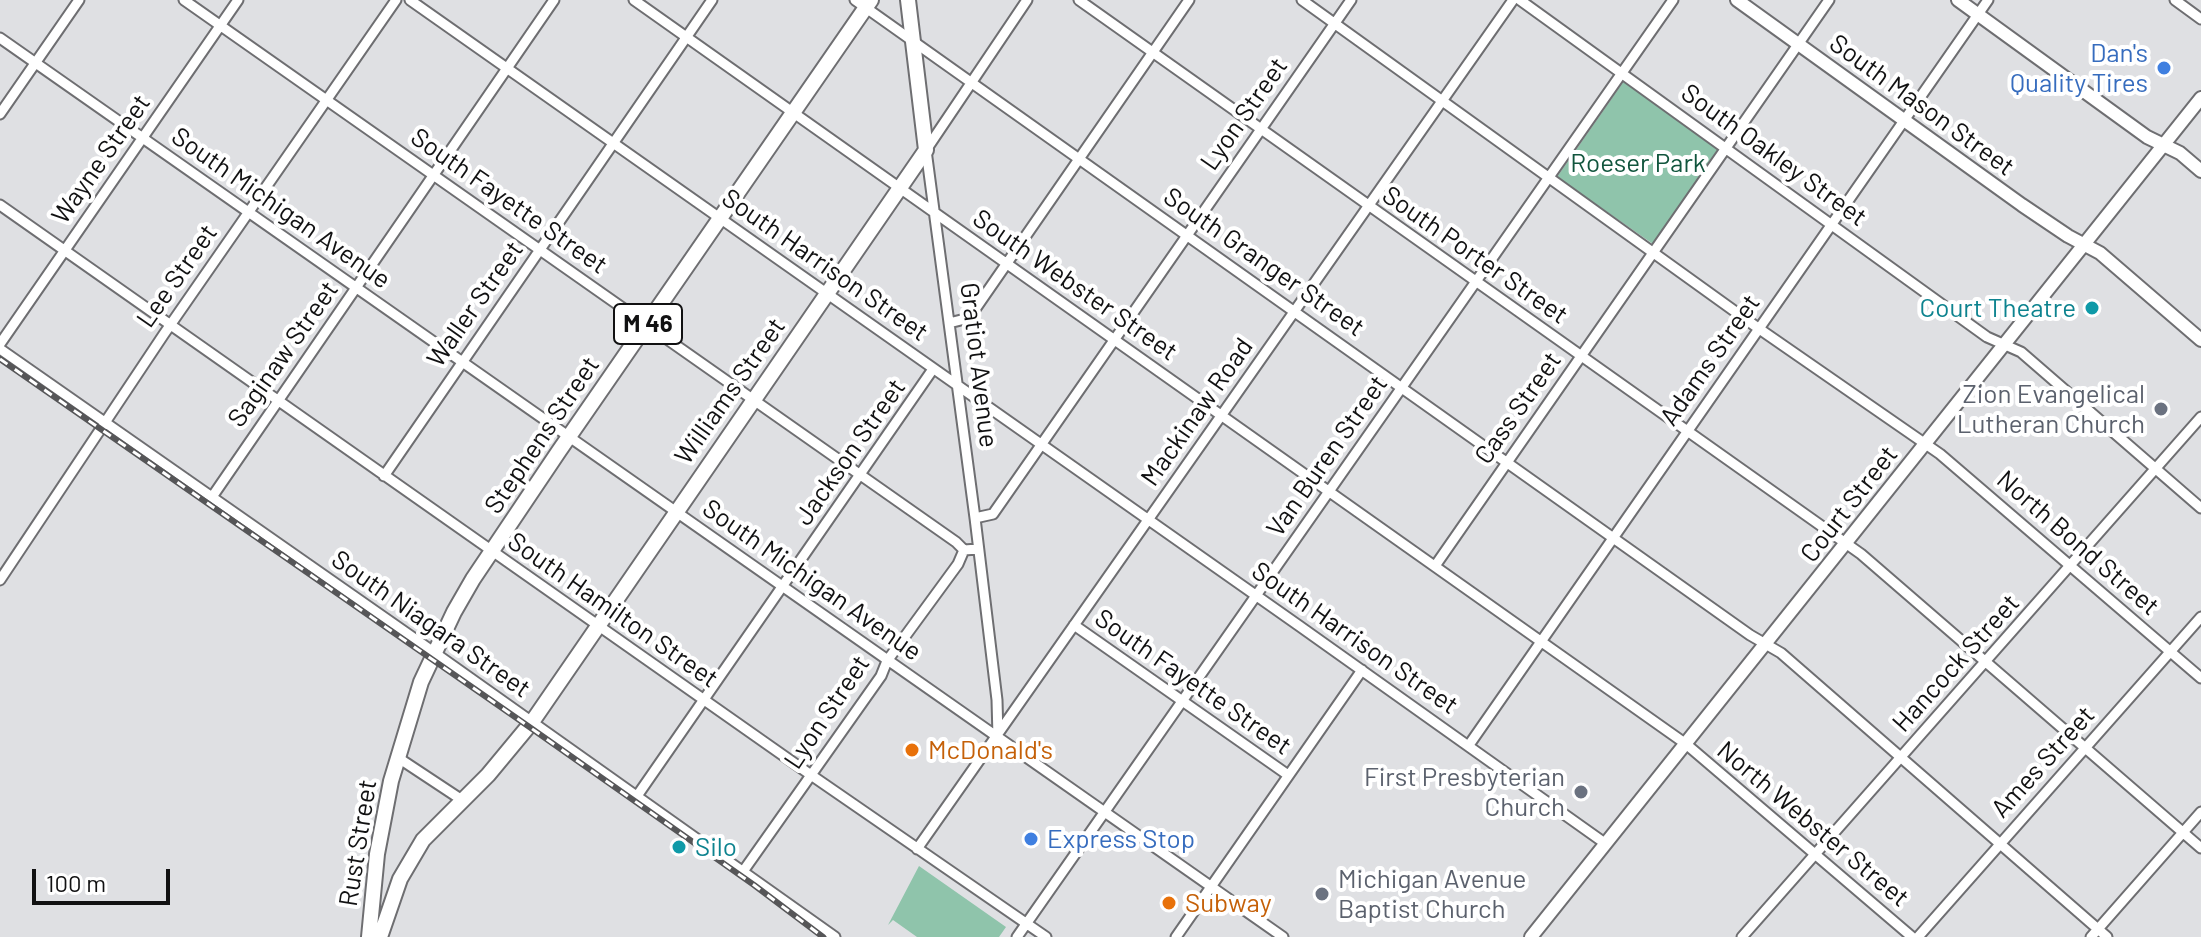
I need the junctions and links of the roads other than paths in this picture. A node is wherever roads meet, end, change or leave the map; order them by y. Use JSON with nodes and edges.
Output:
{"nodes":[{"id":1,"x":79,"y":0,"type":"edge"},
{"id":2,"x":184,"y":0,"type":"edge"},
{"id":3,"x":238,"y":0,"type":"edge"},
{"id":4,"x":396,"y":0,"type":"edge"},
{"id":5,"x":410,"y":0,"type":"edge"},
{"id":6,"x":554,"y":0,"type":"edge"},
{"id":7,"x":634,"y":0,"type":"edge"},
{"id":8,"x":712,"y":0,"type":"edge"},
{"id":9,"x":908,"y":0,"type":"edge"},
{"id":10,"x":1027,"y":0,"type":"edge"},
{"id":11,"x":1079,"y":0,"type":"edge"},
{"id":12,"x":1189,"y":0,"type":"edge"},
{"id":13,"x":1302,"y":0,"type":"edge"},
{"id":14,"x":1351,"y":0,"type":"edge"},
{"id":15,"x":1513,"y":0,"type":"edge"},
{"id":16,"x":1520,"y":0,"type":"edge"},
{"id":17,"x":1673,"y":0,"type":"edge"},
{"id":18,"x":1737,"y":0,"type":"edge"},
{"id":19,"x":1829,"y":0,"type":"edge"},
{"id":20,"x":1958,"y":0,"type":"edge"},
{"id":21,"x":1988,"y":0,"type":"edge"},
{"id":22,"x":2175,"y":0,"type":"edge"},
{"id":23,"x":864,"y":3,"type":"edge"},
{"id":24,"x":1978,"y":14,"type":"junction"},
{"id":25,"x":2201,"y":19,"type":"edge"},
{"id":26,"x":1334,"y":23,"type":"junction"},
{"id":27,"x":220,"y":25,"type":"junction"},
{"id":28,"x":687,"y":37,"type":"junction"},
{"id":29,"x":0,"y":38,"type":"edge"},
{"id":30,"x":913,"y":42,"type":"junction"},
{"id":31,"x":1797,"y":45,"type":"junction"},
{"id":32,"x":1152,"y":53,"type":"junction"},
{"id":33,"x":35,"y":62,"type":"junction"},
{"id":34,"x":507,"y":69,"type":"junction"},
{"id":35,"x":1622,"y":72,"type":"junction"},
{"id":36,"x":971,"y":81,"type":"junction"},
{"id":37,"x":2201,"y":98,"type":"edge"},
{"id":38,"x":326,"y":100,"type":"junction"},
{"id":39,"x":1442,"y":101,"type":"junction"},
{"id":40,"x":0,"y":114,"type":"edge"},
{"id":41,"x":792,"y":114,"type":"junction"},
{"id":42,"x":1904,"y":119,"type":"junction"},
{"id":43,"x":1260,"y":129,"type":"junction"},
{"id":44,"x":142,"y":137,"type":"junction"},
{"id":45,"x":613,"y":143,"type":"junction"},
{"id":46,"x":2163,"y":144,"type":"junction"},
{"id":47,"x":1727,"y":149,"type":"junction"},
{"id":48,"x":926,"y":150,"type":"junction"},
{"id":49,"x":1079,"y":158,"type":"junction"},
{"id":50,"x":2201,"y":171,"type":"edge"},
{"id":51,"x":434,"y":175,"type":"junction"},
{"id":52,"x":1548,"y":178,"type":"junction"},
{"id":53,"x":898,"y":188,"type":"junction"},
{"id":54,"x":0,"y":205,"type":"edge"},
{"id":55,"x":1368,"y":206,"type":"junction"},
{"id":56,"x":248,"y":213,"type":"junction"},
{"id":57,"x":935,"y":213,"type":"junction"},
{"id":58,"x":719,"y":219,"type":"junction"},
{"id":59,"x":1832,"y":224,"type":"junction"},
{"id":60,"x":1188,"y":236,"type":"junction"},
{"id":61,"x":2083,"y":244,"type":"junction"},
{"id":62,"x":65,"y":250,"type":"junction"},
{"id":63,"x":540,"y":250,"type":"junction"},
{"id":64,"x":1654,"y":252,"type":"junction"},
{"id":65,"x":1006,"y":264,"type":"junction"},
{"id":66,"x":1475,"y":282,"type":"junction"},
{"id":67,"x":356,"y":287,"type":"junction"},
{"id":68,"x":826,"y":294,"type":"junction"},
{"id":69,"x":1295,"y":311,"type":"junction"},
{"id":70,"x":949,"y":323,"type":"junction"},
{"id":71,"x":171,"y":324,"type":"junction"},
{"id":72,"x":647,"y":325,"type":"junction"},
{"id":73,"x":1758,"y":328,"type":"junction"},
{"id":74,"x":1115,"y":340,"type":"junction"},
{"id":75,"x":2201,"y":340,"type":"edge"},
{"id":76,"x":2004,"y":344,"type":"junction"},
{"id":77,"x":0,"y":346,"type":"edge"},
{"id":78,"x":1581,"y":356,"type":"junction"},
{"id":79,"x":462,"y":362,"type":"junction"},
{"id":80,"x":933,"y":369,"type":"junction"},
{"id":81,"x":958,"y":385,"type":"junction"},
{"id":82,"x":1402,"y":387,"type":"junction"},
{"id":83,"x":277,"y":400,"type":"junction"},
{"id":84,"x":753,"y":400,"type":"junction"},
{"id":85,"x":1222,"y":415,"type":"junction"},
{"id":86,"x":2201,"y":417,"type":"edge"},
{"id":87,"x":104,"y":422,"type":"junction"},
{"id":88,"x":1687,"y":432,"type":"junction"},
{"id":89,"x":570,"y":436,"type":"junction"},
{"id":90,"x":1041,"y":445,"type":"junction"},
{"id":91,"x":1925,"y":445,"type":"junction"},
{"id":92,"x":1507,"y":462,"type":"junction"},
{"id":93,"x":2156,"y":470,"type":"junction"},
{"id":94,"x":384,"y":476,"type":"junction"},
{"id":95,"x":861,"y":476,"type":"junction"},
{"id":96,"x":1329,"y":491,"type":"junction"},
{"id":97,"x":212,"y":497,"type":"junction"},
{"id":98,"x":2201,"y":508,"type":"edge"},
{"id":99,"x":676,"y":510,"type":"junction"},
{"id":100,"x":975,"y":518,"type":"junction"},
{"id":101,"x":1148,"y":521,"type":"junction"},
{"id":102,"x":1613,"y":537,"type":"junction"},
{"id":103,"x":1847,"y":544,"type":"junction"},
{"id":104,"x":978,"y":549,"type":"junction"},
{"id":105,"x":964,"y":550,"type":"junction"},
{"id":106,"x":492,"y":551,"type":"junction"},
{"id":107,"x":2072,"y":565,"type":"junction"},
{"id":108,"x":1435,"y":566,"type":"junction"},
{"id":109,"x":0,"y":580,"type":"edge"},
{"id":110,"x":783,"y":588,"type":"junction"},
{"id":111,"x":1257,"y":596,"type":"junction"},
{"id":112,"x":2201,"y":617,"type":"edge"},
{"id":113,"x":598,"y":625,"type":"junction"},
{"id":114,"x":1074,"y":625,"type":"junction"},
{"id":115,"x":1540,"y":642,"type":"junction"},
{"id":116,"x":1765,"y":645,"type":"junction"},
{"id":117,"x":2171,"y":652,"type":"junction"},
{"id":118,"x":433,"y":653,"type":"junction"},
{"id":119,"x":887,"y":661,"type":"junction"},
{"id":120,"x":1987,"y":662,"type":"junction"},
{"id":121,"x":1362,"y":670,"type":"junction"},
{"id":122,"x":2201,"y":678,"type":"edge"},
{"id":123,"x":703,"y":700,"type":"junction"},
{"id":124,"x":1182,"y":701,"type":"junction"},
{"id":125,"x":532,"y":722,"type":"junction"},
{"id":126,"x":998,"y":737,"type":"junction"},
{"id":127,"x":1686,"y":744,"type":"junction"},
{"id":128,"x":1469,"y":745,"type":"junction"},
{"id":129,"x":2085,"y":748,"type":"junction"},
{"id":130,"x":397,"y":757,"type":"junction"},
{"id":131,"x":1901,"y":758,"type":"junction"},
{"id":132,"x":811,"y":775,"type":"junction"},
{"id":133,"x":1288,"y":775,"type":"junction"},
{"id":134,"x":637,"y":796,"type":"junction"},
{"id":135,"x":462,"y":800,"type":"junction"},
{"id":136,"x":2201,"y":812,"type":"edge"},
{"id":137,"x":1104,"y":813,"type":"junction"},
{"id":138,"x":2183,"y":832,"type":"junction"},
{"id":139,"x":1999,"y":843,"type":"junction"},
{"id":140,"x":1606,"y":844,"type":"junction"},
{"id":141,"x":2201,"y":848,"type":"edge"},
{"id":142,"x":917,"y":849,"type":"junction"},
{"id":143,"x":1817,"y":854,"type":"junction"},
{"id":144,"x":744,"y":870,"type":"junction"},
{"id":145,"x":1212,"y":887,"type":"junction"},
{"id":146,"x":1026,"y":923,"type":"junction"},
{"id":147,"x":2094,"y":933,"type":"edge"},
{"id":148,"x":369,"y":937,"type":"edge"},
{"id":149,"x":380,"y":937,"type":"edge"},
{"id":150,"x":835,"y":937,"type":"edge"},
{"id":151,"x":1017,"y":937,"type":"edge"},
{"id":152,"x":1046,"y":937,"type":"edge"},
{"id":153,"x":1176,"y":937,"type":"edge"},
{"id":154,"x":1283,"y":937,"type":"edge"},
{"id":155,"x":1531,"y":937,"type":"edge"},
{"id":156,"x":1742,"y":937,"type":"edge"},
{"id":157,"x":1915,"y":937,"type":"edge"},
{"id":158,"x":2107,"y":937,"type":"edge"}],
"edges":[{"from":1,"to":33,"type":"street"},
{"from":2,"to":27,"type":"street","name":"South Fayette Street"},
{"from":3,"to":27,"type":"street","name":"Wayne Street"},
{"from":4,"to":38,"type":"street","name":"Lee Street"},
{"from":5,"to":34,"type":"street","name":"South Harrison Street"},
{"from":6,"to":34,"type":"street","name":"Saginaw Street"},
{"from":7,"to":28,"type":"street","name":"South Webster Street"},
{"from":8,"to":28,"type":"street","name":"Waller Street"},
{"from":9,"to":30,"type":"highway","name":"Gratiot Avenue"},
{"from":10,"to":36,"type":"street","name":"Williams Street"},
{"from":11,"to":32,"type":"street","name":"South Porter Street"},
{"from":12,"to":32,"type":"street"},
{"from":13,"to":26,"type":"street","name":"North Bond Street"},
{"from":14,"to":26,"type":"street","name":"Lyon Street"},
{"from":15,"to":39,"type":"street","name":"Mackinaw Road"},
{"from":16,"to":35,"type":"street","name":"South Oakley Street"},
{"from":17,"to":35,"type":"street","name":"Van Buren Street"},
{"from":18,"to":31,"type":"main road","name":"South Mason Street"},
{"from":19,"to":31,"type":"street","name":"Cass Street"},
{"from":20,"to":24,"type":"main road"},
{"from":21,"to":24,"type":"street","name":"Adams Street"},
{"from":22,"to":25,"type":"street"},
{"from":23,"to":30,"type":"street","name":"South Granger Street"},
{"from":23,"to":41,"type":"highway","name":"Stephens Street","number":"M 46"},
{"from":24,"to":42,"type":"street","name":"Adams Street"},
{"from":24,"to":46,"type":"main road"},
{"from":26,"to":39,"type":"street","name":"North Bond Street"},
{"from":26,"to":43,"type":"street","name":"Lyon Street"},
{"from":27,"to":38,"type":"street","name":"South Fayette Street"},
{"from":27,"to":44,"type":"street","name":"Wayne Street"},
{"from":28,"to":41,"type":"street","name":"South Webster Street"},
{"from":28,"to":45,"type":"street","name":"Waller Street"},
{"from":29,"to":33,"type":"street","name":"South Michigan Avenue"},
{"from":30,"to":36,"type":"street","name":"South Granger Street"},
{"from":30,"to":48,"type":"highway","name":"Gratiot Avenue"},
{"from":31,"to":42,"type":"main road","name":"South Mason Street"},
{"from":31,"to":47,"type":"street","name":"Cass Street"},
{"from":32,"to":43,"type":"street","name":"South Porter Street"},
{"from":32,"to":49,"type":"street"},
{"from":33,"to":40,"type":"street"},
{"from":33,"to":44,"type":"street","name":"South Michigan Avenue"},
{"from":34,"to":45,"type":"street","name":"South Harrison Street"},
{"from":34,"to":51,"type":"street","name":"Saginaw Street"},
{"from":35,"to":47,"type":"street","name":"South Oakley Street"},
{"from":35,"to":52,"type":"street","name":"Van Buren Street"},
{"from":36,"to":48,"type":"street","name":"Williams Street"},
{"from":36,"to":49,"type":"street","name":"South Granger Street"},
{"from":37,"to":46,"type":"main road","name":"Court Street"},
{"from":38,"to":51,"type":"street","name":"South Fayette Street"},
{"from":38,"to":56,"type":"street","name":"Lee Street"},
{"from":39,"to":52,"type":"street","name":"North Bond Street"},
{"from":39,"to":55,"type":"street","name":"Mackinaw Road"},
{"from":41,"to":53,"type":"street","name":"South Webster Street"},
{"from":41,"to":58,"type":"highway","name":"Stephens Street","number":"M 46"},
{"from":42,"to":59,"type":"street","name":"Adams Street"},
{"from":42,"to":61,"type":"main road","name":"South Mason Street"},
{"from":43,"to":55,"type":"street","name":"South Porter Street"},
{"from":43,"to":60,"type":"street","name":"Lyon Street"},
{"from":44,"to":56,"type":"street","name":"South Michigan Avenue"},
{"from":44,"to":62,"type":"street","name":"Wayne Street"},
{"from":45,"to":58,"type":"street","name":"South Harrison Street"},
{"from":45,"to":63,"type":"street","name":"Waller Street"},
{"from":46,"to":50,"type":"main road"},
{"from":46,"to":61,"type":"main road","name":"Court Street"},
{"from":47,"to":59,"type":"street","name":"South Oakley Street"},
{"from":47,"to":64,"type":"street","name":"Cass Street"},
{"from":48,"to":53,"type":"highway","name":"Williams Street"},
{"from":48,"to":57,"type":"street","name":"Gratiot Avenue"},
{"from":49,"to":60,"type":"street","name":"South Granger Street"},
{"from":49,"to":65,"type":"street"},
{"from":51,"to":63,"type":"street","name":"South Fayette Street"},
{"from":51,"to":67,"type":"street","name":"Saginaw Street"},
{"from":52,"to":64,"type":"street","name":"North Bond Street"},
{"from":52,"to":66,"type":"street","name":"Van Buren Street"},
{"from":53,"to":57,"type":"street","name":"South Webster Street"},
{"from":53,"to":68,"type":"highway","name":"Williams Street"},
{"from":54,"to":62,"type":"street","name":"South Hamilton Street"},
{"from":55,"to":66,"type":"street","name":"South Porter Street"},
{"from":55,"to":69,"type":"street","name":"Mackinaw Road"},
{"from":56,"to":67,"type":"street","name":"South Michigan Avenue"},
{"from":56,"to":71,"type":"street","name":"Lee Street"},
{"from":57,"to":65,"type":"street","name":"South Webster Street"},
{"from":57,"to":70,"type":"street","name":"Gratiot Avenue"},
{"from":58,"to":68,"type":"street","name":"South Harrison Street"},
{"from":58,"to":72,"type":"highway","name":"Stephens Street","number":"M 46"},
{"from":59,"to":73,"type":"street","name":"Adams Street"},
{"from":59,"to":76,"type":"street","name":"South Oakley Street"},
{"from":60,"to":69,"type":"street","name":"South Granger Street"},
{"from":60,"to":74,"type":"street","name":"Lyon Street"},
{"from":61,"to":75,"type":"main road","name":"South Mason Street"},
{"from":61,"to":76,"type":"main road","name":"Court Street"},
{"from":62,"to":71,"type":"street","name":"South Hamilton Street"},
{"from":62,"to":77,"type":"street","name":"Wayne Street"},
{"from":63,"to":72,"type":"street","name":"South Fayette Street"},
{"from":63,"to":79,"type":"street","name":"Waller Street"},
{"from":64,"to":73,"type":"street","name":"North Bond Street"},
{"from":64,"to":78,"type":"street","name":"Cass Street"},
{"from":65,"to":70,"type":"street"},
{"from":65,"to":74,"type":"street","name":"South Webster Street"},
{"from":66,"to":78,"type":"street","name":"South Porter Street"},
{"from":66,"to":82,"type":"street","name":"Van Buren Street"},
{"from":67,"to":79,"type":"street","name":"South Michigan Avenue"},
{"from":67,"to":83,"type":"street","name":"Saginaw Street"},
{"from":68,"to":80,"type":"street","name":"South Harrison Street"},
{"from":68,"to":84,"type":"highway","name":"Williams Street"},
{"from":69,"to":82,"type":"street","name":"South Granger Street"},
{"from":69,"to":85,"type":"street","name":"Mackinaw Road"},
{"from":70,"to":81,"type":"street","name":"Gratiot Avenue"},
{"from":71,"to":83,"type":"street","name":"South Hamilton Street"},
{"from":71,"to":87,"type":"street","name":"Lee Street"},
{"from":72,"to":84,"type":"street","name":"South Fayette Street"},
{"from":72,"to":89,"type":"highway","name":"Stephens Street","number":"M 46"},
{"from":73,"to":88,"type":"street","name":"Adams Street"},
{"from":73,"to":91,"type":"street","name":"North Bond Street"},
{"from":74,"to":85,"type":"street","name":"South Webster Street"},
{"from":74,"to":90,"type":"street","name":"Lyon Street"},
{"from":76,"to":91,"type":"main road","name":"Court Street"},
{"from":76,"to":93,"type":"street","name":"South Oakley Street"},
{"from":77,"to":87,"type":"street","name":"South Niagara Street"},
{"from":78,"to":88,"type":"street","name":"South Porter Street"},
{"from":78,"to":92,"type":"street","name":"Cass Street"},
{"from":79,"to":89,"type":"street","name":"South Michigan Avenue"},
{"from":79,"to":94,"type":"street","name":"Waller Street"},
{"from":80,"to":81,"type":"street","name":"South Harrison Street"},
{"from":80,"to":95,"type":"street","name":"Jackson Street"},
{"from":81,"to":90,"type":"street","name":"South Harrison Street"},
{"from":81,"to":100,"type":"street","name":"Gratiot Avenue"},
{"from":82,"to":92,"type":"street","name":"South Granger Street"},
{"from":82,"to":96,"type":"street","name":"Van Buren Street"},
{"from":83,"to":94,"type":"street","name":"South Hamilton Street"},
{"from":83,"to":97,"type":"street","name":"Saginaw Street"},
{"from":84,"to":95,"type":"street","name":"South Fayette Street"},
{"from":84,"to":99,"type":"highway","name":"Williams Street"},
{"from":85,"to":96,"type":"street","name":"South Webster Street"},
{"from":85,"to":101,"type":"street","name":"Mackinaw Road"},
{"from":86,"to":93,"type":"street","name":"Hancock Street"},
{"from":87,"to":97,"type":"street","name":"South Niagara Street"},
{"from":87,"to":109,"type":"street","name":"Lee Street"},
{"from":88,"to":102,"type":"street","name":"Adams Street"},
{"from":88,"to":103,"type":"street","name":"South Porter Street"},
{"from":89,"to":99,"type":"street","name":"South Michigan Avenue"},
{"from":89,"to":106,"type":"highway","name":"Stephens Street","number":"M 46"},
{"from":90,"to":100,"type":"street","name":"Lyon Street"},
{"from":90,"to":101,"type":"street","name":"South Harrison Street"},
{"from":91,"to":103,"type":"main road","name":"Court Street"},
{"from":91,"to":107,"type":"street","name":"North Bond Street"},
{"from":92,"to":102,"type":"street","name":"South Granger Street"},
{"from":92,"to":108,"type":"street","name":"Cass Street"},
{"from":93,"to":98,"type":"street","name":"South Oakley Street"},
{"from":93,"to":107,"type":"street","name":"Hancock Street"},
{"from":94,"to":106,"type":"street","name":"South Hamilton Street"},
{"from":95,"to":105,"type":"street","name":"South Fayette Street"},
{"from":95,"to":110,"type":"street","name":"Jackson Street"},
{"from":96,"to":108,"type":"street","name":"South Webster Street"},
{"from":96,"to":111,"type":"street","name":"Van Buren Street"},
{"from":97,"to":118,"type":"street","name":"South Niagara Street"},
{"from":99,"to":110,"type":"street","name":"South Michigan Avenue"},
{"from":99,"to":113,"type":"highway","name":"Williams Street"},
{"from":100,"to":104,"type":"street","name":"Gratiot Avenue"},
{"from":101,"to":111,"type":"street","name":"South Harrison Street"},
{"from":101,"to":114,"type":"street","name":"Mackinaw Road"},
{"from":102,"to":115,"type":"street","name":"Adams Street"},
{"from":102,"to":116,"type":"street","name":"South Granger Street"},
{"from":103,"to":116,"type":"main road","name":"Court Street"},
{"from":103,"to":120,"type":"street","name":"South Porter Street"},
{"from":104,"to":105,"type":"street"},
{"from":104,"to":126,"type":"street","name":"Gratiot Avenue"},
{"from":105,"to":119,"type":"street","name":"Lyon Street"},
{"from":106,"to":113,"type":"street","name":"South Hamilton Street"},
{"from":106,"to":118,"type":"highway","name":"Stephens Street","number":"M 46"},
{"from":107,"to":117,"type":"street","name":"North Bond Street"},
{"from":107,"to":120,"type":"street","name":"Hancock Street"},
{"from":108,"to":115,"type":"street","name":"South Webster Street"},
{"from":110,"to":119,"type":"street","name":"South Michigan Avenue"},
{"from":110,"to":123,"type":"street","name":"Jackson Street"},
{"from":111,"to":121,"type":"street","name":"South Harrison Street"},
{"from":111,"to":124,"type":"street","name":"Van Buren Street"},
{"from":112,"to":117,"type":"street","name":"Ames Street"},
{"from":113,"to":123,"type":"street","name":"South Hamilton Street"},
{"from":113,"to":125,"type":"highway","name":"Williams Street"},
{"from":114,"to":124,"type":"street","name":"South Fayette Street"},
{"from":114,"to":126,"type":"street","name":"Mackinaw Road"},
{"from":115,"to":127,"type":"street","name":"South Webster Street"},
{"from":115,"to":128,"type":"street","name":"Adams Street"},
{"from":116,"to":127,"type":"main road","name":"Court Street"},
{"from":116,"to":131,"type":"street","name":"South Granger Street"},
{"from":117,"to":122,"type":"street","name":"North Bond Street"},
{"from":117,"to":129,"type":"street","name":"Ames Street"},
{"from":118,"to":125,"type":"street","name":"South Niagara Street"},
{"from":118,"to":130,"type":"highway","name":"Stephens Street","number":"M 46"},
{"from":119,"to":126,"type":"street","name":"South Michigan Avenue"},
{"from":119,"to":132,"type":"street","name":"Lyon Street"},
{"from":120,"to":129,"type":"street","name":"South Porter Street"},
{"from":120,"to":131,"type":"street","name":"Hancock Street"},
{"from":121,"to":128,"type":"street","name":"South Harrison Street"},
{"from":121,"to":133,"type":"street"},
{"from":123,"to":132,"type":"street","name":"South Hamilton Street"},
{"from":123,"to":134,"type":"street","name":"Jackson Street"},
{"from":124,"to":133,"type":"street","name":"South Fayette Street"},
{"from":124,"to":137,"type":"street","name":"Van Buren Street"},
{"from":125,"to":134,"type":"street","name":"South Niagara Street"},
{"from":125,"to":135,"type":"highway","name":"Williams Street"},
{"from":126,"to":137,"type":"street","name":"South Michigan Avenue"},
{"from":126,"to":142,"type":"street","name":"Mackinaw Road"},
{"from":127,"to":140,"type":"main road","name":"Court Street"},
{"from":127,"to":143,"type":"street","name":"North Webster Street"},
{"from":128,"to":140,"type":"street","name":"South Harrison Street"},
{"from":129,"to":138,"type":"street","name":"South Porter Street"},
{"from":129,"to":139,"type":"street","name":"Ames Street"},
{"from":130,"to":135,"type":"street"},
{"from":130,"to":148,"type":"highway","name":"Rust Street","number":"M 46"},
{"from":131,"to":139,"type":"street","name":"South Granger Street"},
{"from":131,"to":143,"type":"street","name":"Hancock Street"},
{"from":132,"to":142,"type":"street","name":"South Hamilton Street"},
{"from":132,"to":144,"type":"street","name":"Lyon Street"},
{"from":133,"to":145,"type":"street"},
{"from":134,"to":144,"type":"street","name":"South Niagara Street"},
{"from":135,"to":149,"type":"highway","name":"Williams Street"},
{"from":136,"to":138,"type":"street"},
{"from":137,"to":145,"type":"street","name":"South Michigan Avenue"},
{"from":137,"to":146,"type":"street","name":"Van Buren Street"},
{"from":138,"to":141,"type":"street","name":"South Porter Street"},
{"from":138,"to":147,"type":"street"},
{"from":139,"to":147,"type":"street","name":"South Granger Street"},
{"from":139,"to":157,"type":"street","name":"Ames Street"},
{"from":140,"to":155,"type":"main road","name":"Court Street"},
{"from":142,"to":146,"type":"street","name":"South Hamilton Street"},
{"from":143,"to":156,"type":"street","name":"Hancock Street"},
{"from":143,"to":157,"type":"street","name":"North Webster Street"},
{"from":144,"to":150,"type":"street","name":"South Niagara Street"},
{"from":145,"to":153,"type":"street"},
{"from":145,"to":154,"type":"street","name":"South Michigan Avenue"},
{"from":146,"to":151,"type":"street","name":"Van Buren Street"},
{"from":146,"to":152,"type":"street","name":"South Hamilton Street"},
{"from":147,"to":158,"type":"street","name":"South Granger Street"}]}
